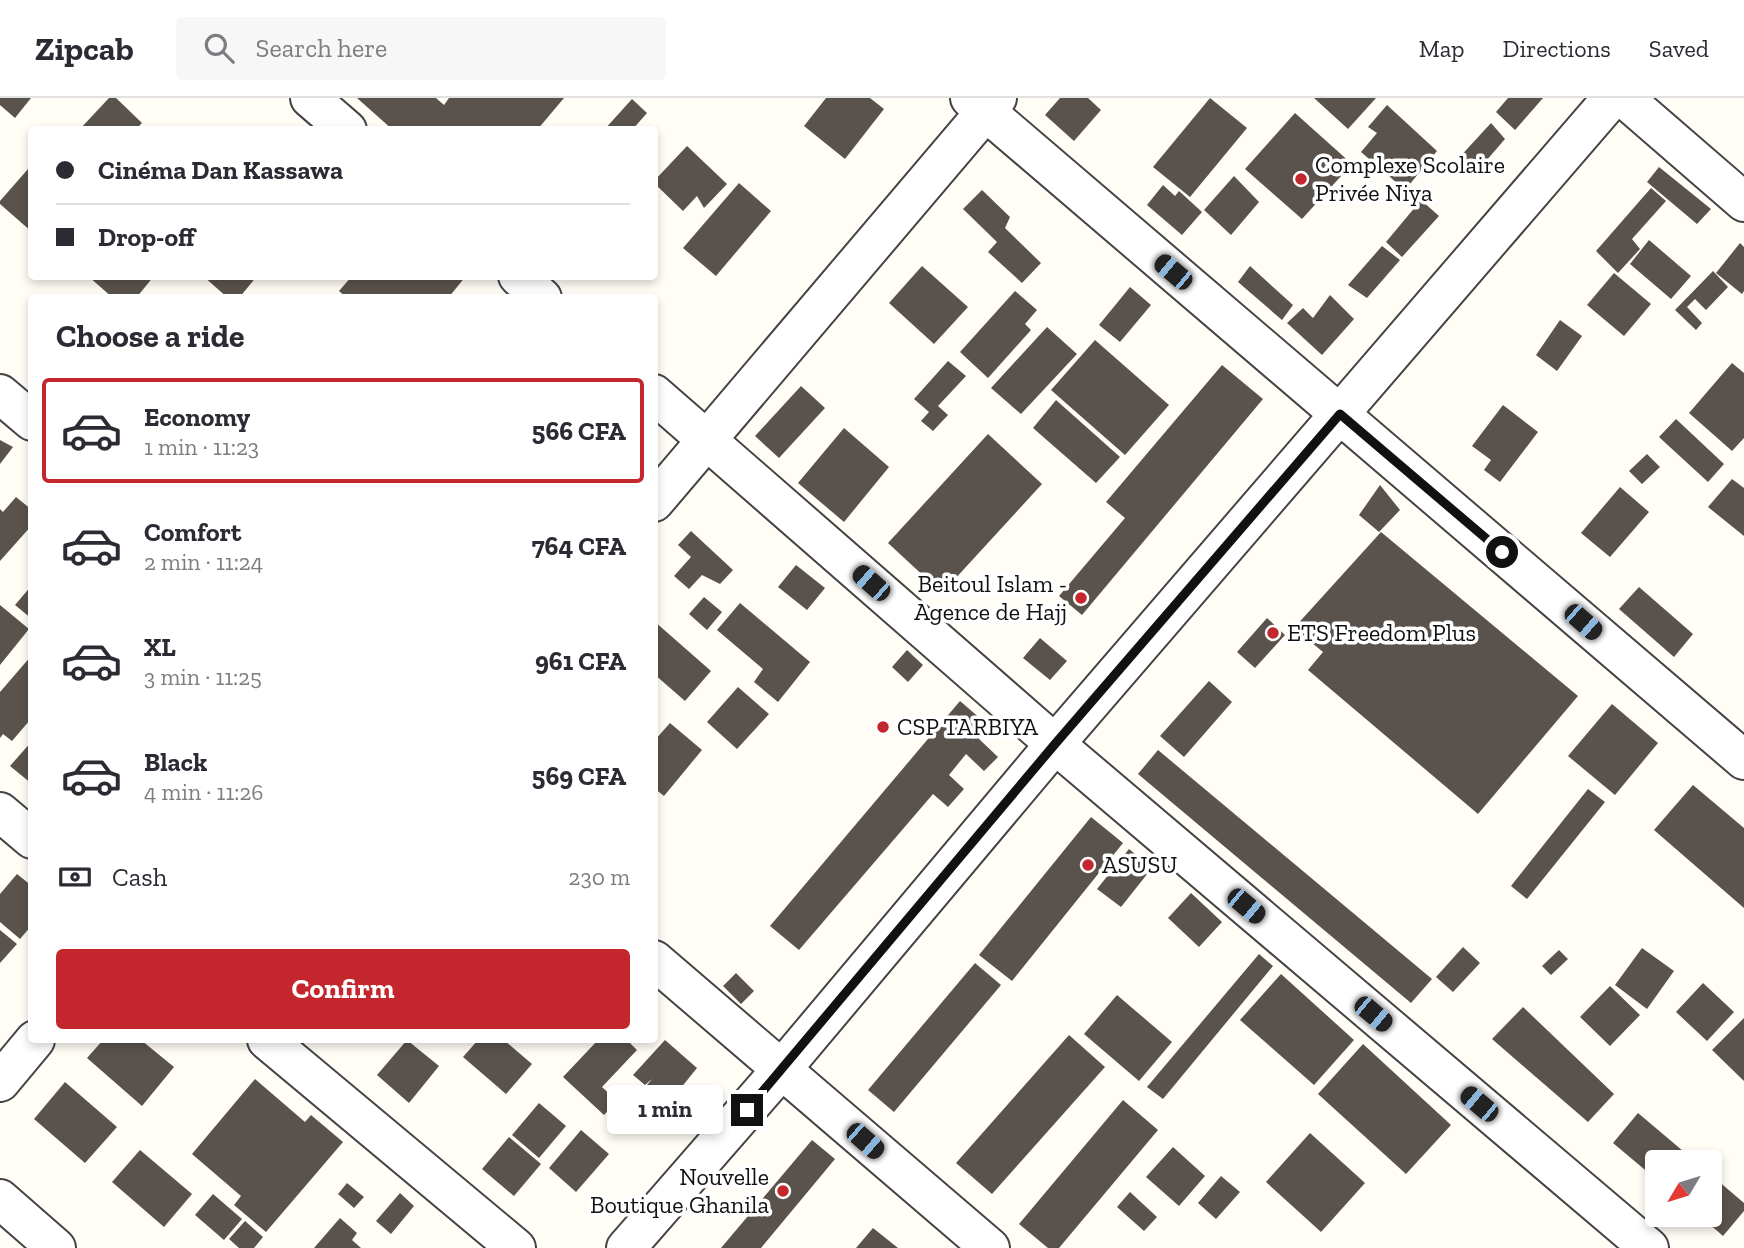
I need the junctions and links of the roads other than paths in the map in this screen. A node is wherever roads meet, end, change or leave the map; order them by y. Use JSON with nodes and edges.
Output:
{"nodes":[{"id":1,"x":310,"y":98,"type":"edge"},
{"id":2,"x":1612,"y":98,"type":"edge"},
{"id":3,"x":1624,"y":98,"type":"edge"},
{"id":4,"x":984,"y":102,"type":"edge"},
{"id":5,"x":342,"y":126,"type":"edge"},
{"id":6,"x":1744,"y":202,"type":"edge"},
{"id":7,"x":522,"y":280,"type":"edge"},
{"id":8,"x":538,"y":294,"type":"edge"},
{"id":9,"x":0,"y":394,"type":"edge"},
{"id":10,"x":658,"y":397,"type":"edge"},
{"id":11,"x":1340,"y":414,"type":"junction"},
{"id":12,"x":28,"y":418,"type":"edge"},
{"id":13,"x":708,"y":439,"type":"junction"},
{"id":14,"x":658,"y":497,"type":"edge"},
{"id":15,"x":1055,"y":744,"type":"junction"},
{"id":16,"x":1744,"y":760,"type":"edge"},
{"id":17,"x":0,"y":812,"type":"edge"},
{"id":18,"x":28,"y":836,"type":"edge"},
{"id":19,"x":658,"y":963,"type":"edge"},
{"id":20,"x":32,"y":1043,"type":"edge"},
{"id":21,"x":271,"y":1043,"type":"edge"},
{"id":22,"x":782,"y":1070,"type":"junction"},
{"id":23,"x":0,"y":1082,"type":"edge"},
{"id":24,"x":0,"y":1199,"type":"edge"},
{"id":25,"x":56,"y":1248,"type":"edge"},
{"id":26,"x":516,"y":1248,"type":"edge"},
{"id":27,"x":626,"y":1248,"type":"edge"},
{"id":28,"x":990,"y":1248,"type":"edge"},
{"id":29,"x":1649,"y":1248,"type":"edge"}],
"edges":[{"from":1,"to":5,"type":"street"},
{"from":2,"to":11,"type":"street"},
{"from":3,"to":6,"type":"street"},
{"from":4,"to":11,"type":"street"},
{"from":4,"to":13,"type":"street"},
{"from":7,"to":8,"type":"street"},
{"from":9,"to":12,"type":"street"},
{"from":10,"to":13,"type":"street"},
{"from":11,"to":15,"type":"street"},
{"from":11,"to":16,"type":"street"},
{"from":13,"to":14,"type":"street"},
{"from":13,"to":15,"type":"street"},
{"from":15,"to":22,"type":"street"},
{"from":15,"to":29,"type":"street"},
{"from":17,"to":18,"type":"street"},
{"from":19,"to":22,"type":"street"},
{"from":20,"to":23,"type":"street"},
{"from":21,"to":26,"type":"street"},
{"from":22,"to":27,"type":"street"},
{"from":22,"to":28,"type":"street"},
{"from":24,"to":25,"type":"street"}]}
